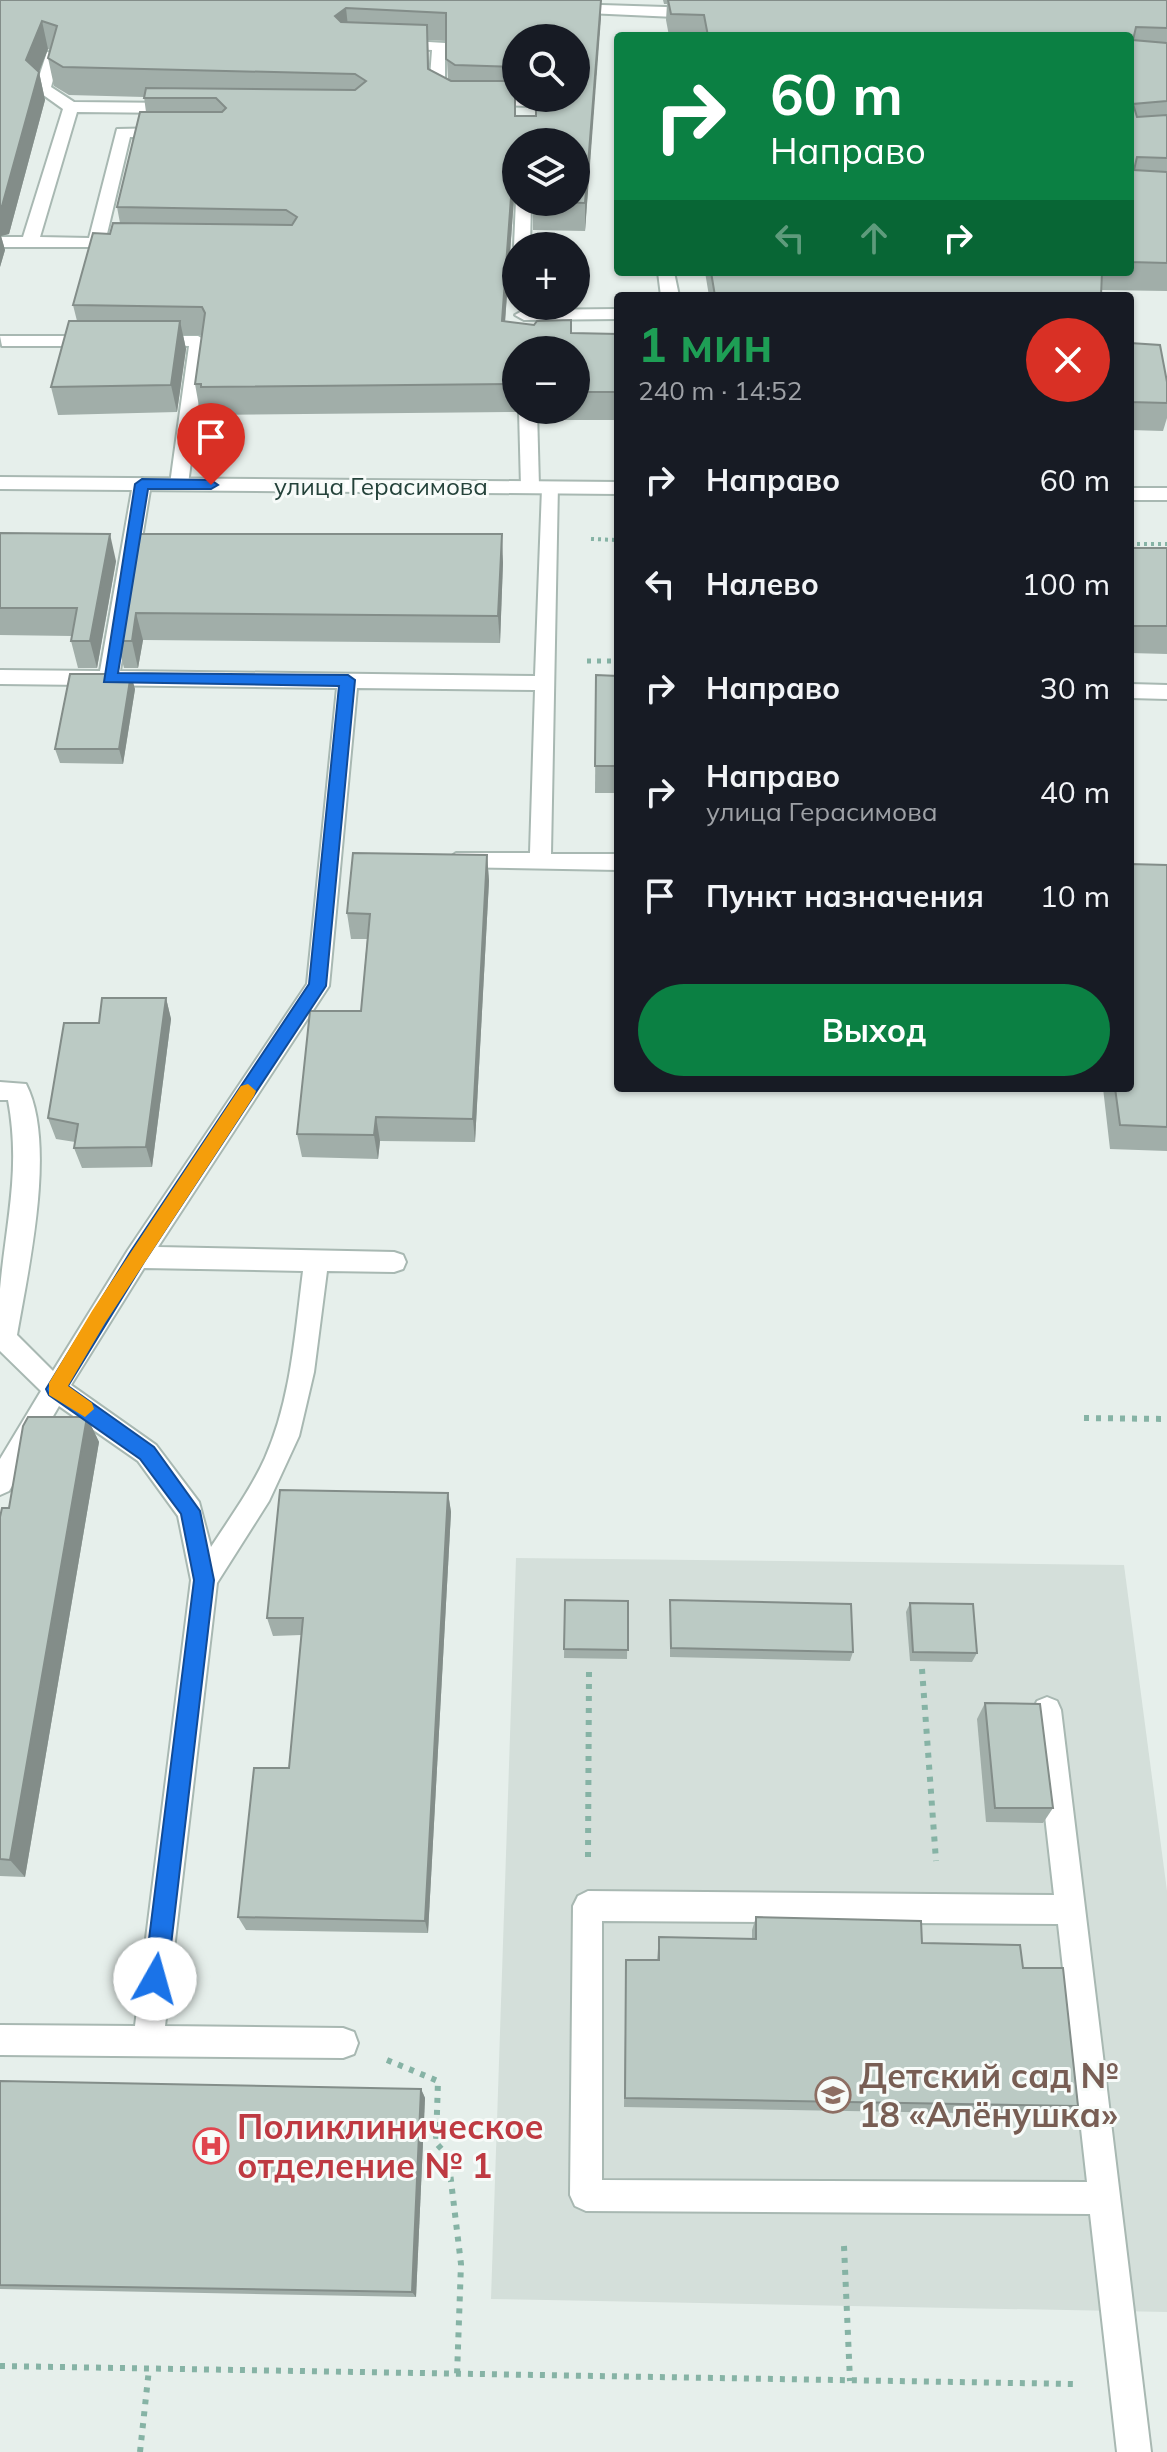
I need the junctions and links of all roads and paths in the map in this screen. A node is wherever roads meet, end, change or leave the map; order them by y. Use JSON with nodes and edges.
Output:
{"nodes":[{"id":1,"x":556,"y":9,"type":"edge"},
{"id":2,"x":713,"y":13,"type":"edge"},
{"id":3,"x":379,"y":44,"type":"edge"},
{"id":4,"x":52,"y":55,"type":"edge"},
{"id":5,"x":502,"y":104,"type":"edge"},
{"id":6,"x":71,"y":107,"type":"junction"},
{"id":7,"x":198,"y":108,"type":"edge"},
{"id":8,"x":178,"y":133,"type":"edge"},
{"id":9,"x":0,"y":242,"type":"edge"},
{"id":10,"x":30,"y":242,"type":"junction"},
{"id":11,"x":96,"y":243,"type":"junction"},
{"id":12,"x":141,"y":244,"type":"edge"},
{"id":13,"x":590,"y":313,"type":"edge"},
{"id":14,"x":614,"y":314,"type":"edge"},
{"id":15,"x":2,"y":341,"type":"dead end"},
{"id":16,"x":108,"y":341,"type":"edge"},
{"id":17,"x":138,"y":341,"type":"edge"},
{"id":18,"x":530,"y":424,"type":"edge"},
{"id":19,"x":0,"y":483,"type":"edge"},
{"id":20,"x":142,"y":484,"type":"junction"},
{"id":21,"x":179,"y":484,"type":"junction"},
{"id":22,"x":540,"y":488,"type":"junction"},
{"id":23,"x":614,"y":488,"type":"edge"},
{"id":24,"x":1134,"y":494,"type":"edge"},
{"id":25,"x":1167,"y":494,"type":"edge"},
{"id":26,"x":549,"y":539,"type":"junction"},
{"id":27,"x":614,"y":540,"type":"edge"},
{"id":28,"x":1134,"y":544,"type":"edge"},
{"id":29,"x":1167,"y":544,"type":"edge"},
{"id":30,"x":0,"y":677,"type":"edge"},
{"id":31,"x":109,"y":678,"type":"junction"},
{"id":32,"x":348,"y":680,"type":"junction"},
{"id":33,"x":546,"y":683,"type":"junction"},
{"id":34,"x":1134,"y":691,"type":"edge"},
{"id":35,"x":1167,"y":692,"type":"edge"},
{"id":36,"x":436,"y":860,"type":"edge"},
{"id":37,"x":540,"y":861,"type":"junction"},
{"id":38,"x":614,"y":862,"type":"edge"},
{"id":39,"x":0,"y":1091,"type":"edge"},
{"id":40,"x":137,"y":1257,"type":"junction"},
{"id":41,"x":316,"y":1261,"type":"junction"},
{"id":42,"x":394,"y":1262,"type":"dead end"},
{"id":43,"x":56,"y":1389,"type":"junction"},
{"id":44,"x":1084,"y":1418,"type":"dead end"},
{"id":45,"x":1167,"y":1419,"type":"edge"},
{"id":46,"x":0,"y":1483,"type":"edge"},
{"id":47,"x":204,"y":1580,"type":"junction"},
{"id":48,"x":922,"y":1669,"type":"edge"},
{"id":49,"x":589,"y":1671,"type":"dead end"},
{"id":50,"x":1047,"y":1710,"type":"dead end"},
{"id":51,"x":588,"y":1906,"type":"junction"},
{"id":52,"x":940,"y":1910,"type":"junction"},
{"id":53,"x":1069,"y":1910,"type":"junction"},
{"id":54,"x":0,"y":2040,"type":"edge"},
{"id":55,"x":148,"y":2041,"type":"junction"},
{"id":56,"x":343,"y":2043,"type":"joint"},
{"id":57,"x":842,"y":2197,"type":"junction"},
{"id":58,"x":1103,"y":2198,"type":"junction"},
{"id":59,"x":0,"y":2366,"type":"edge"},
{"id":60,"x":149,"y":2369,"type":"junction"},
{"id":61,"x":457,"y":2375,"type":"junction"},
{"id":62,"x":850,"y":2381,"type":"junction"},
{"id":63,"x":1126,"y":2385,"type":"junction"},
{"id":64,"x":140,"y":2452,"type":"edge"},
{"id":65,"x":1134,"y":2452,"type":"edge"}],
"edges":[{"from":1,"to":2,"type":"street"},
{"from":3,"to":5,"type":"street"},
{"from":4,"to":6,"type":"street"},
{"from":6,"to":7,"type":"street"},
{"from":6,"to":10,"type":"street"},
{"from":8,"to":11,"type":"street"},
{"from":9,"to":10,"type":"street"},
{"from":10,"to":11,"type":"street"},
{"from":11,"to":12,"type":"street"},
{"from":13,"to":14,"type":"street"},
{"from":15,"to":16,"type":"street"},
{"from":17,"to":21,"type":"street"},
{"from":18,"to":22,"type":"street"},
{"from":19,"to":20,"type":"street","name":"улица Герасимова"},
{"from":20,"to":21,"type":"street","name":"улица Герасимова"},
{"from":20,"to":31,"type":"street"},
{"from":21,"to":22,"type":"street","name":"улица Герасимова"},
{"from":22,"to":23,"type":"street","name":"улица Герасимова"},
{"from":22,"to":26,"type":"street"},
{"from":24,"to":25,"type":"street"},
{"from":26,"to":27,"type":"path"},
{"from":26,"to":33,"type":"street"},
{"from":28,"to":29,"type":"path"},
{"from":30,"to":31,"type":"street"},
{"from":31,"to":32,"type":"street"},
{"from":32,"to":33,"type":"street"},
{"from":32,"to":40,"type":"street"},
{"from":33,"to":37,"type":"street"},
{"from":34,"to":35,"type":"street"},
{"from":36,"to":37,"type":"street"},
{"from":37,"to":38,"type":"street"},
{"from":39,"to":43,"type":"street"},
{"from":40,"to":41,"type":"street"},
{"from":40,"to":43,"type":"street"},
{"from":41,"to":42,"type":"street"},
{"from":41,"to":47,"type":"street"},
{"from":43,"to":46,"type":"street"},
{"from":43,"to":47,"type":"street"},
{"from":44,"to":45,"type":"path"},
{"from":47,"to":55,"type":"street"},
{"from":48,"to":52,"type":"path"},
{"from":49,"to":51,"type":"path"},
{"from":50,"to":53,"type":"street"},
{"from":51,"to":52,"type":"street"},
{"from":51,"to":57,"type":"street"},
{"from":52,"to":53,"type":"street"},
{"from":53,"to":58,"type":"street"},
{"from":54,"to":55,"type":"street"},
{"from":55,"to":56,"type":"street"},
{"from":56,"to":61,"type":"path"},
{"from":57,"to":58,"type":"street"},
{"from":57,"to":62,"type":"path"},
{"from":58,"to":63,"type":"street"},
{"from":59,"to":60,"type":"path"},
{"from":60,"to":61,"type":"path"},
{"from":60,"to":64,"type":"path"},
{"from":61,"to":62,"type":"path"},
{"from":62,"to":63,"type":"path"},
{"from":63,"to":65,"type":"street"}]}
